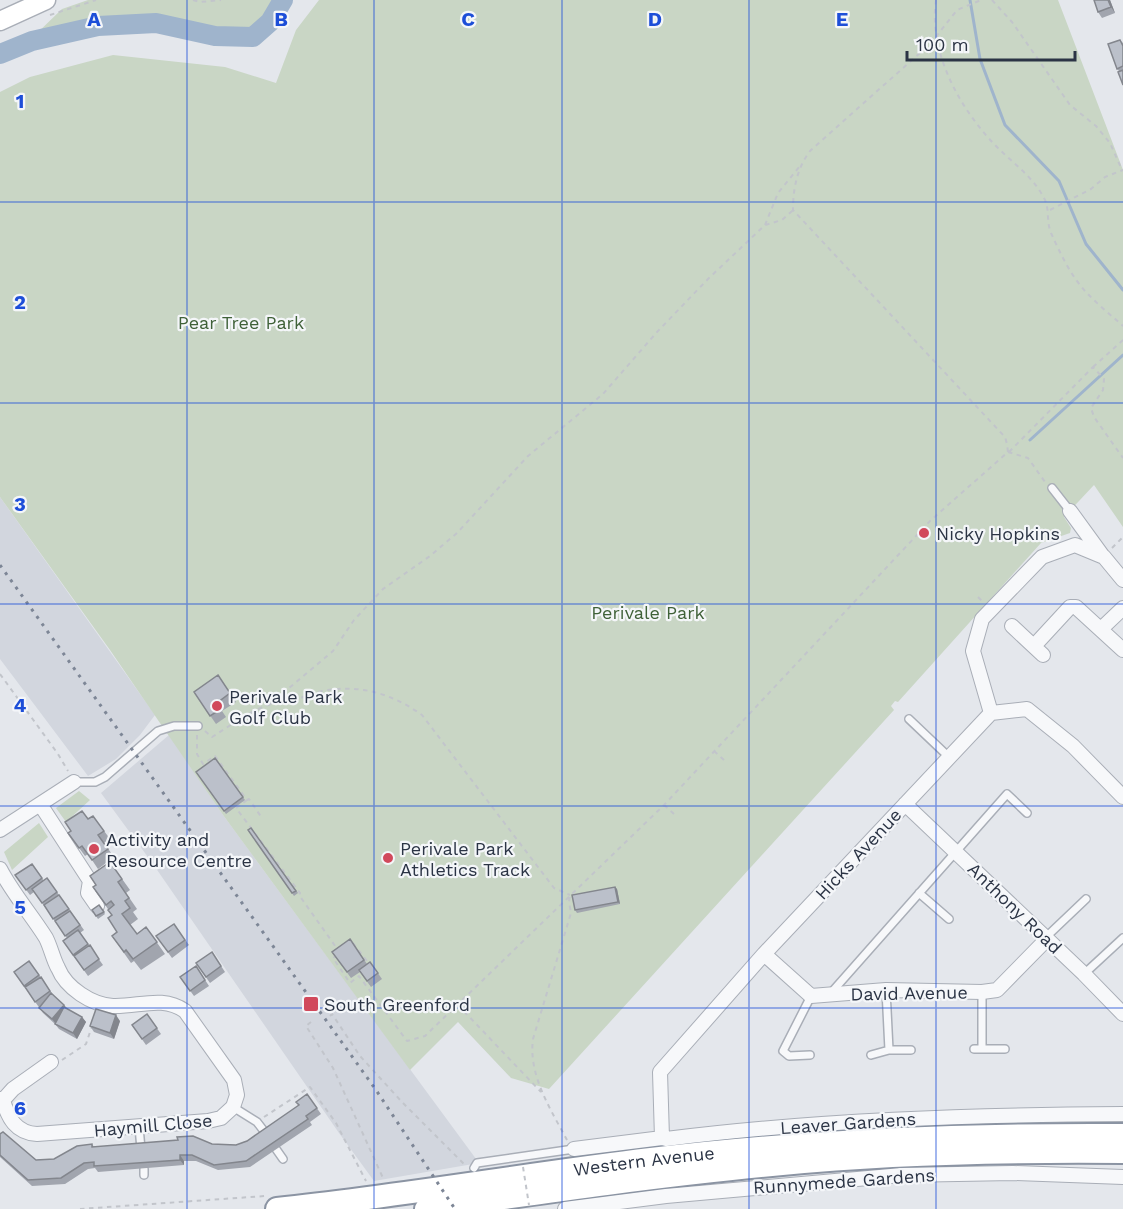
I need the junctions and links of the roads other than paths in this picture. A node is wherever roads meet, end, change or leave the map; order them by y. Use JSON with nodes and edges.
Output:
{"nodes":[{"id":1,"x":44,"y":9,"type":"edge"},
{"id":2,"x":0,"y":21,"type":"edge"},
{"id":3,"x":1052,"y":488,"type":"road end"},
{"id":4,"x":1070,"y":511,"type":"joint"},
{"id":5,"x":1104,"y":557,"type":"junction"},
{"id":6,"x":1121,"y":574,"type":"edge"},
{"id":7,"x":1123,"y":608,"type":"edge"},
{"id":8,"x":1012,"y":626,"type":"dead end"},
{"id":9,"x":1101,"y":629,"type":"junction"},
{"id":10,"x":1123,"y":650,"type":"edge"},
{"id":11,"x":992,"y":713,"type":"junction"},
{"id":12,"x":909,"y":719,"type":"dead end"},
{"id":13,"x":198,"y":726,"type":"road end"},
{"id":14,"x":949,"y":757,"type":"junction"},
{"id":15,"x":74,"y":782,"type":"joint"},
{"id":16,"x":1123,"y":797,"type":"edge"},
{"id":17,"x":40,"y":804,"type":"junction"},
{"id":18,"x":905,"y":804,"type":"junction"},
{"id":19,"x":1027,"y":813,"type":"dead end"},
{"id":20,"x":0,"y":830,"type":"edge"},
{"id":21,"x":956,"y":851,"type":"junction"},
{"id":22,"x":0,"y":868,"type":"edge"},
{"id":23,"x":919,"y":893,"type":"junction"},
{"id":24,"x":1086,"y":899,"type":"dead end"},
{"id":25,"x":97,"y":906,"type":"edge"},
{"id":26,"x":950,"y":919,"type":"dead end"},
{"id":27,"x":1123,"y":938,"type":"edge"},
{"id":28,"x":1046,"y":939,"type":"junction"},
{"id":29,"x":765,"y":954,"type":"junction"},
{"id":30,"x":1084,"y":974,"type":"junction"},
{"id":31,"x":886,"y":990,"type":"junction"},
{"id":32,"x":982,"y":992,"type":"junction"},
{"id":33,"x":811,"y":996,"type":"junction"},
{"id":34,"x":828,"y":996,"type":"junction"},
{"id":35,"x":1123,"y":1014,"type":"edge"},
{"id":36,"x":1005,"y":1049,"type":"dead end"},
{"id":37,"x":889,"y":1050,"type":"junction"},
{"id":38,"x":912,"y":1050,"type":"dead end"},
{"id":39,"x":810,"y":1055,"type":"dead end"},
{"id":40,"x":871,"y":1055,"type":"dead end"},
{"id":41,"x":51,"y":1062,"type":"road end"},
{"id":42,"x":2,"y":1099,"type":"edge"},
{"id":43,"x":233,"y":1107,"type":"junction"},
{"id":44,"x":1123,"y":1114,"type":"edge"},
{"id":45,"x":4,"y":1119,"type":"edge"},
{"id":46,"x":1123,"y":1125,"type":"edge"},
{"id":47,"x":139,"y":1127,"type":"junction"},
{"id":48,"x":1014,"y":1134,"type":"junction"},
{"id":49,"x":267,"y":1135,"type":"edge"},
{"id":50,"x":1123,"y":1135,"type":"edge"},
{"id":51,"x":662,"y":1138,"type":"junction"},
{"id":52,"x":572,"y":1146,"type":"joint"},
{"id":53,"x":141,"y":1149,"type":"edge"},
{"id":54,"x":276,"y":1149,"type":"edge"},
{"id":55,"x":1048,"y":1151,"type":"junction"},
{"id":56,"x":1123,"y":1152,"type":"edge"},
{"id":57,"x":652,"y":1158,"type":"junction"},
{"id":58,"x":283,"y":1159,"type":"dead end"},
{"id":59,"x":1123,"y":1162,"type":"edge"},
{"id":60,"x":472,"y":1168,"type":"road end"},
{"id":61,"x":1123,"y":1177,"type":"edge"},
{"id":62,"x":623,"y":1205,"type":"edge"},
{"id":63,"x":277,"y":1209,"type":"edge"},
{"id":64,"x":426,"y":1209,"type":"edge"},
{"id":65,"x":565,"y":1209,"type":"edge"}],
"edges":[{"from":1,"to":2,"type":"main road"},
{"from":3,"to":4,"type":"lane"},
{"from":4,"to":5,"type":"street"},
{"from":5,"to":6,"type":"street"},
{"from":5,"to":11,"type":"street"},
{"from":7,"to":9,"type":"street"},
{"from":8,"to":9,"type":"street"},
{"from":9,"to":10,"type":"street"},
{"from":11,"to":14,"type":"street","name":"Hicks Avenue"},
{"from":11,"to":16,"type":"street"},
{"from":12,"to":14,"type":"lane"},
{"from":13,"to":15,"type":"lane"},
{"from":14,"to":18,"type":"street","name":"Hicks Avenue"},
{"from":15,"to":17,"type":"street"},
{"from":17,"to":20,"type":"street"},
{"from":17,"to":25,"type":"street"},
{"from":18,"to":21,"type":"street","name":"Anthony Road"},
{"from":18,"to":29,"type":"street","name":"Hicks Avenue"},
{"from":19,"to":21,"type":"lane"},
{"from":21,"to":23,"type":"lane"},
{"from":21,"to":28,"type":"street","name":"Anthony Road"},
{"from":22,"to":43,"type":"street","name":"Haymill Close"},
{"from":23,"to":26,"type":"lane"},
{"from":23,"to":34,"type":"lane"},
{"from":24,"to":28,"type":"lane"},
{"from":27,"to":30,"type":"lane"},
{"from":28,"to":30,"type":"street","name":"Anthony Road"},
{"from":28,"to":32,"type":"street","name":"David Avenue"},
{"from":29,"to":33,"type":"street"},
{"from":29,"to":51,"type":"street","name":"Hicks Avenue"},
{"from":30,"to":35,"type":"street","name":"Anthony Road"},
{"from":31,"to":32,"type":"street","name":"David Avenue"},
{"from":31,"to":34,"type":"street","name":"David Avenue"},
{"from":31,"to":37,"type":"lane"},
{"from":32,"to":36,"type":"lane"},
{"from":33,"to":34,"type":"street","name":"David Avenue"},
{"from":33,"to":39,"type":"lane"},
{"from":37,"to":38,"type":"lane"},
{"from":37,"to":40,"type":"lane"},
{"from":41,"to":42,"type":"street","name":"Haymill Close"},
{"from":42,"to":45,"type":"street","name":"Haymill Close"},
{"from":43,"to":47,"type":"street","name":"Haymill Close"},
{"from":43,"to":49,"type":"lane"},
{"from":44,"to":51,"type":"street","name":"Leaver Gardens"},
{"from":45,"to":47,"type":"street","name":"Haymill Close"},
{"from":46,"to":48,"type":"highway"},
{"from":47,"to":53,"type":"lane"},
{"from":48,"to":50,"type":"highway"},
{"from":48,"to":57,"type":"highway","name":"Western Avenue"},
{"from":51,"to":52,"type":"street","name":"Leaver Gardens"},
{"from":51,"to":57,"type":"lane"},
{"from":52,"to":60,"type":"lane"},
{"from":54,"to":58,"type":"lane"},
{"from":55,"to":56,"type":"highway","name":"Western Avenue"},
{"from":55,"to":59,"type":"highway"},
{"from":55,"to":64,"type":"highway","name":"Western Avenue"},
{"from":57,"to":63,"type":"highway","name":"Western Avenue"},
{"from":61,"to":62,"type":"street","name":"Runnymede Gardens"},
{"from":62,"to":65,"type":"street","name":"Runnymede Gardens"}]}
